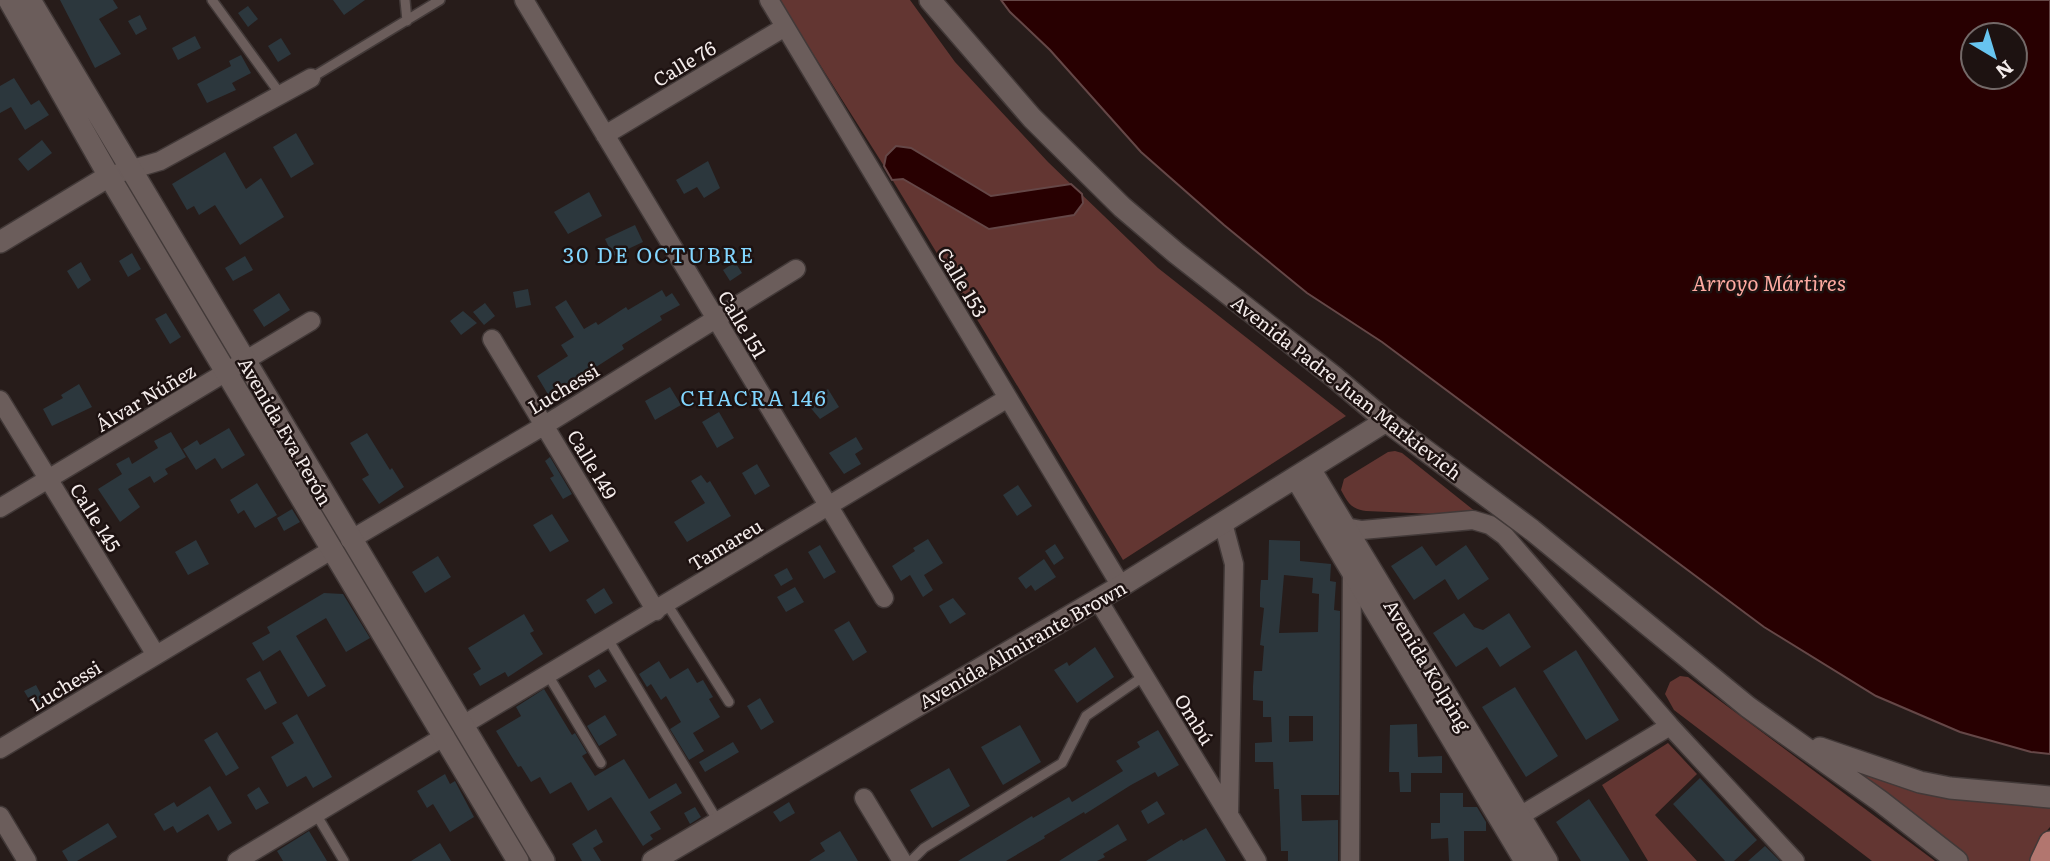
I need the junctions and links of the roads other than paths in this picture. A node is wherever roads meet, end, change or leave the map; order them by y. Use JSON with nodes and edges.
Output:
{"nodes":[{"id":1,"x":9,"y":0,"type":"edge"},
{"id":2,"x":30,"y":0,"type":"edge"},
{"id":3,"x":212,"y":0,"type":"edge"},
{"id":4,"x":405,"y":0,"type":"edge"},
{"id":5,"x":440,"y":0,"type":"edge"},
{"id":6,"x":524,"y":0,"type":"edge"},
{"id":7,"x":769,"y":0,"type":"edge"},
{"id":8,"x":930,"y":0,"type":"edge"},
{"id":9,"x":407,"y":21,"type":"junction"},
{"id":10,"x":785,"y":27,"type":"junction"},
{"id":11,"x":311,"y":78,"type":"joint"},
{"id":12,"x":282,"y":96,"type":"junction"},
{"id":13,"x":606,"y":135,"type":"junction"},
{"id":14,"x":131,"y":168,"type":"junction"},
{"id":15,"x":109,"y":176,"type":"junction"},
{"id":16,"x":0,"y":242,"type":"edge"},
{"id":17,"x":796,"y":269,"type":"dead end"},
{"id":18,"x":716,"y":320,"type":"junction"},
{"id":19,"x":311,"y":321,"type":"dead end"},
{"id":20,"x":492,"y":339,"type":"dead end"},
{"id":21,"x":245,"y":361,"type":"junction"},
{"id":22,"x":227,"y":372,"type":"junction"},
{"id":23,"x":1008,"y":398,"type":"junction"},
{"id":24,"x":0,"y":400,"type":"edge"},
{"id":25,"x":1386,"y":421,"type":"junction"},
{"id":26,"x":545,"y":425,"type":"junction"},
{"id":27,"x":1303,"y":473,"type":"junction"},
{"id":28,"x":49,"y":479,"type":"junction"},
{"id":29,"x":828,"y":506,"type":"junction"},
{"id":30,"x":0,"y":509,"type":"edge"},
{"id":31,"x":1223,"y":523,"type":"junction"},
{"id":32,"x":1345,"y":527,"type":"junction"},
{"id":33,"x":342,"y":544,"type":"junction"},
{"id":34,"x":1352,"y":572,"type":"junction"},
{"id":35,"x":1121,"y":586,"type":"junction"},
{"id":36,"x":884,"y":598,"type":"dead end"},
{"id":37,"x":1098,"y":600,"type":"junction"},
{"id":38,"x":662,"y":607,"type":"junction"},
{"id":39,"x":608,"y":639,"type":"junction"},
{"id":40,"x":156,"y":655,"type":"junction"},
{"id":41,"x":548,"y":675,"type":"junction"},
{"id":42,"x":1144,"y":676,"type":"junction"},
{"id":43,"x":729,"y":702,"type":"dead end"},
{"id":44,"x":1671,"y":726,"type":"junction"},
{"id":45,"x":454,"y":731,"type":"junction"},
{"id":46,"x":1796,"y":739,"type":"junction"},
{"id":47,"x":0,"y":749,"type":"edge"},
{"id":48,"x":601,"y":763,"type":"dead end"},
{"id":49,"x":2050,"y":797,"type":"edge"},
{"id":50,"x":864,"y":799,"type":"dead end"},
{"id":51,"x":316,"y":814,"type":"junction"},
{"id":52,"x":1229,"y":815,"type":"junction"},
{"id":53,"x":0,"y":816,"type":"edge"},
{"id":54,"x":1512,"y":821,"type":"junction"},
{"id":55,"x":719,"y":823,"type":"junction"},
{"id":56,"x":2050,"y":842,"type":"edge"},
{"id":57,"x":1528,"y":856,"type":"edge"},
{"id":58,"x":27,"y":861,"type":"edge"},
{"id":59,"x":237,"y":861,"type":"edge"},
{"id":60,"x":344,"y":861,"type":"edge"},
{"id":61,"x":518,"y":861,"type":"edge"},
{"id":62,"x":544,"y":861,"type":"edge"},
{"id":63,"x":653,"y":861,"type":"edge"},
{"id":64,"x":902,"y":861,"type":"edge"},
{"id":65,"x":911,"y":861,"type":"edge"},
{"id":66,"x":1256,"y":861,"type":"edge"},
{"id":67,"x":1350,"y":861,"type":"edge"},
{"id":68,"x":1796,"y":861,"type":"edge"},
{"id":69,"x":1957,"y":861,"type":"edge"},
{"id":70,"x":2041,"y":861,"type":"edge"}],
"edges":[{"from":1,"to":15,"type":"street","name":"Avenida Eva Perón"},
{"from":2,"to":14,"type":"street","name":"Avenida Eva Perón"},
{"from":3,"to":12,"type":"lane"},
{"from":4,"to":9,"type":"lane"},
{"from":5,"to":9,"type":"lane"},
{"from":6,"to":13,"type":"street","name":"Calle 151"},
{"from":7,"to":10,"type":"street","name":"Calle 153"},
{"from":8,"to":25,"type":"street","name":"Avenida Padre Juan Markievich"},
{"from":9,"to":11,"type":"lane"},
{"from":10,"to":13,"type":"street","name":"Calle 76"},
{"from":10,"to":23,"type":"street","name":"Calle 153"},
{"from":11,"to":12,"type":"street"},
{"from":12,"to":14,"type":"street"},
{"from":13,"to":18,"type":"street","name":"Calle 151"},
{"from":14,"to":15,"type":"street"},
{"from":14,"to":21,"type":"street","name":"Avenida Eva Perón"},
{"from":15,"to":16,"type":"street"},
{"from":15,"to":22,"type":"street","name":"Avenida Eva Perón"},
{"from":17,"to":18,"type":"street","name":"Luchessi"},
{"from":18,"to":26,"type":"street","name":"Luchessi"},
{"from":18,"to":29,"type":"street","name":"Calle 151"},
{"from":19,"to":21,"type":"street","name":"Álvar Núñez"},
{"from":20,"to":26,"type":"street","name":"Calle 149"},
{"from":21,"to":22,"type":"street","name":"Álvar Núñez"},
{"from":21,"to":33,"type":"street","name":"Avenida Eva Perón"},
{"from":22,"to":28,"type":"street","name":"Álvar Núñez"},
{"from":22,"to":33,"type":"street","name":"Avenida Eva Perón"},
{"from":23,"to":29,"type":"street","name":"Tamareu"},
{"from":23,"to":35,"type":"street","name":"Calle 153"},
{"from":24,"to":28,"type":"street","name":"Calle 145"},
{"from":25,"to":27,"type":"street","name":"Avenida Almirante Brown"},
{"from":25,"to":46,"type":"street","name":"Avenida Padre Juan Markievich"},
{"from":26,"to":33,"type":"street","name":"Luchessi"},
{"from":26,"to":38,"type":"street","name":"Calle 149"},
{"from":27,"to":31,"type":"street","name":"Avenida Almirante Brown"},
{"from":27,"to":32,"type":"street","name":"Avenida Kolping"},
{"from":27,"to":34,"type":"street","name":"Avenida Kolping"},
{"from":28,"to":30,"type":"street","name":"Álvar Núñez"},
{"from":28,"to":40,"type":"street","name":"Calle 145"},
{"from":29,"to":36,"type":"street","name":"Calle 151"},
{"from":29,"to":38,"type":"street","name":"Tamareu"},
{"from":31,"to":35,"type":"street","name":"Avenida Almirante Brown"},
{"from":31,"to":52,"type":"street"},
{"from":32,"to":44,"type":"street"},
{"from":32,"to":54,"type":"street","name":"Avenida Kolping"},
{"from":33,"to":40,"type":"street","name":"Luchessi"},
{"from":33,"to":45,"type":"street","name":"Avenida Eva Perón"},
{"from":34,"to":54,"type":"street","name":"Avenida Kolping"},
{"from":34,"to":67,"type":"street"},
{"from":35,"to":37,"type":"street","name":"Avenida Almirante Brown"},
{"from":37,"to":42,"type":"street","name":"Ombú"},
{"from":37,"to":55,"type":"street","name":"Avenida Almirante Brown"},
{"from":38,"to":39,"type":"street","name":"Tamareu"},
{"from":38,"to":43,"type":"lane"},
{"from":39,"to":41,"type":"street","name":"Tamareu"},
{"from":39,"to":55,"type":"lane"},
{"from":40,"to":47,"type":"street","name":"Luchessi"},
{"from":41,"to":45,"type":"street","name":"Tamareu"},
{"from":41,"to":48,"type":"lane"},
{"from":42,"to":52,"type":"street","name":"Ombú"},
{"from":42,"to":65,"type":"lane"},
{"from":44,"to":54,"type":"street"},
{"from":44,"to":68,"type":"street"},
{"from":45,"to":51,"type":"street","name":"Tamareu"},
{"from":45,"to":61,"type":"street","name":"Avenida Eva Perón"},
{"from":45,"to":62,"type":"street","name":"Avenida Eva Perón"},
{"from":46,"to":49,"type":"street","name":"Avenida Padre Juan Markievich"},
{"from":46,"to":69,"type":"street","name":"Avenida Padre Juan Markievich"},
{"from":50,"to":64,"type":"street"},
{"from":51,"to":59,"type":"street","name":"Tamareu"},
{"from":51,"to":60,"type":"lane"},
{"from":52,"to":66,"type":"street","name":"Ombú"},
{"from":53,"to":58,"type":"street"},
{"from":54,"to":57,"type":"street","name":"Avenida Kolping"},
{"from":55,"to":63,"type":"street","name":"Avenida Almirante Brown"},
{"from":56,"to":70,"type":"main road"}]}
